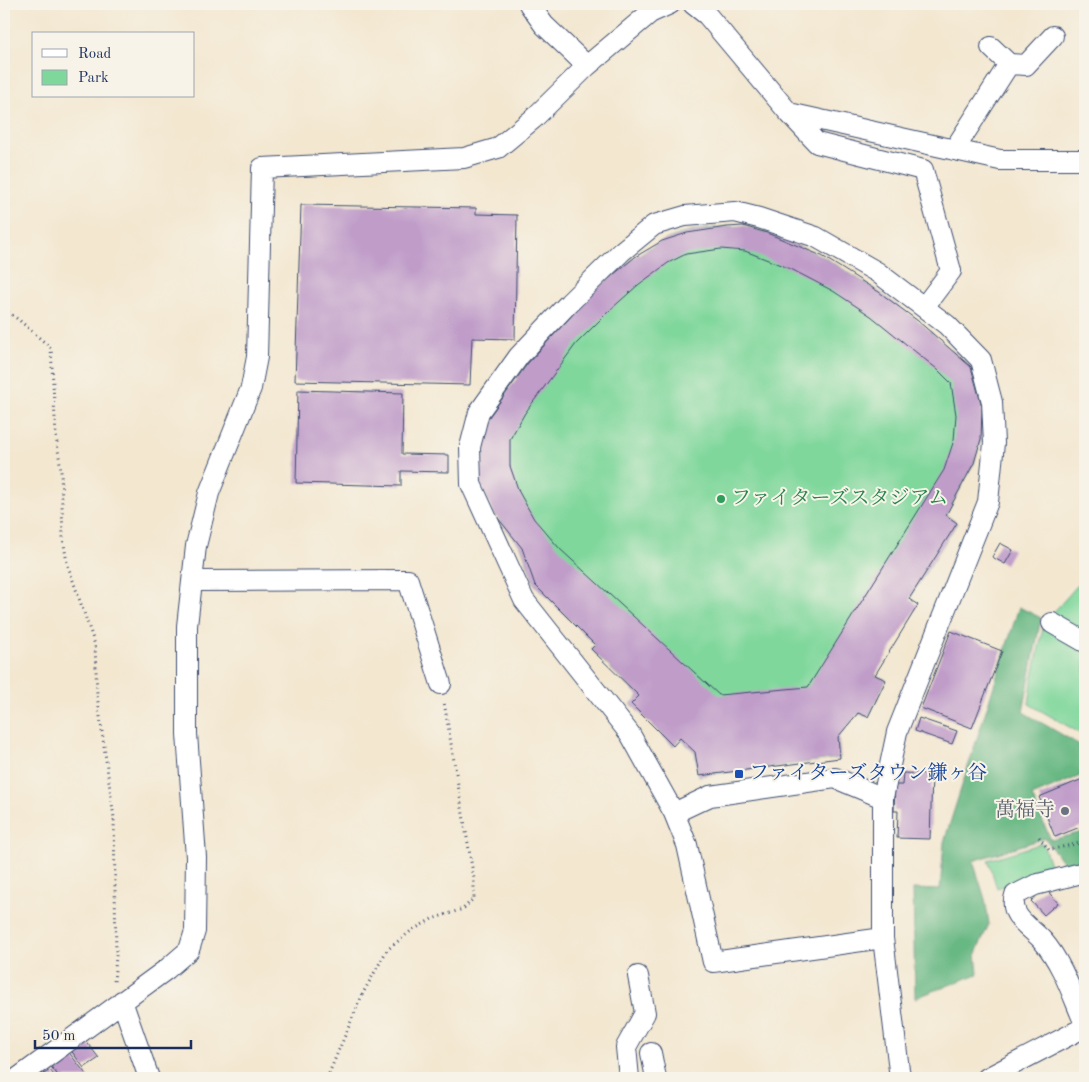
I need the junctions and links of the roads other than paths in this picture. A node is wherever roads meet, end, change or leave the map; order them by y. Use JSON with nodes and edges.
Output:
{"nodes":[{"id":1,"x":529,"y":4,"type":"edge"},
{"id":2,"x":670,"y":4,"type":"edge"},
{"id":3,"x":693,"y":4,"type":"edge"},
{"id":4,"x":1053,"y":36,"type":"dead end"},
{"id":5,"x":991,"y":46,"type":"dead end"},
{"id":6,"x":1009,"y":64,"type":"junction"},
{"id":7,"x":587,"y":66,"type":"junction"},
{"id":8,"x":789,"y":113,"type":"junction"},
{"id":9,"x":954,"y":150,"type":"junction"},
{"id":10,"x":1085,"y":160,"type":"edge"},
{"id":11,"x":924,"y":307,"type":"junction"},
{"id":12,"x":192,"y":581,"type":"junction"},
{"id":13,"x":1052,"y":623,"type":"dead end"},
{"id":14,"x":1085,"y":642,"type":"edge"},
{"id":15,"x":441,"y":684,"type":"road end"},
{"id":16,"x":883,"y":798,"type":"junction"},
{"id":17,"x":674,"y":813,"type":"junction"},
{"id":18,"x":1085,"y":872,"type":"edge"},
{"id":19,"x":883,"y":938,"type":"junction"},
{"id":20,"x":638,"y":976,"type":"dead end"},
{"id":21,"x":117,"y":1004,"type":"junction"},
{"id":22,"x":1085,"y":1025,"type":"edge"},
{"id":23,"x":651,"y":1053,"type":"dead end"},
{"id":24,"x":18,"y":1078,"type":"edge"},
{"id":25,"x":149,"y":1078,"type":"edge"},
{"id":26,"x":629,"y":1078,"type":"edge"},
{"id":27,"x":656,"y":1078,"type":"edge"},
{"id":28,"x":901,"y":1078,"type":"edge"},
{"id":29,"x":987,"y":1078,"type":"edge"}],
"edges":[{"from":1,"to":7,"type":"street"},
{"from":2,"to":7,"type":"street"},
{"from":3,"to":8,"type":"street"},
{"from":4,"to":6,"type":"street"},
{"from":5,"to":6,"type":"street"},
{"from":6,"to":9,"type":"street"},
{"from":7,"to":12,"type":"street"},
{"from":8,"to":9,"type":"street"},
{"from":8,"to":11,"type":"street"},
{"from":9,"to":10,"type":"street"},
{"from":11,"to":16,"type":"street"},
{"from":11,"to":17,"type":"street"},
{"from":12,"to":15,"type":"street"},
{"from":12,"to":21,"type":"street"},
{"from":13,"to":14,"type":"street"},
{"from":16,"to":17,"type":"street"},
{"from":16,"to":19,"type":"street"},
{"from":17,"to":19,"type":"street"},
{"from":18,"to":22,"type":"street"},
{"from":19,"to":28,"type":"street"},
{"from":20,"to":26,"type":"street"},
{"from":21,"to":24,"type":"street"},
{"from":21,"to":25,"type":"street"},
{"from":22,"to":29,"type":"street"},
{"from":23,"to":27,"type":"street"}]}
